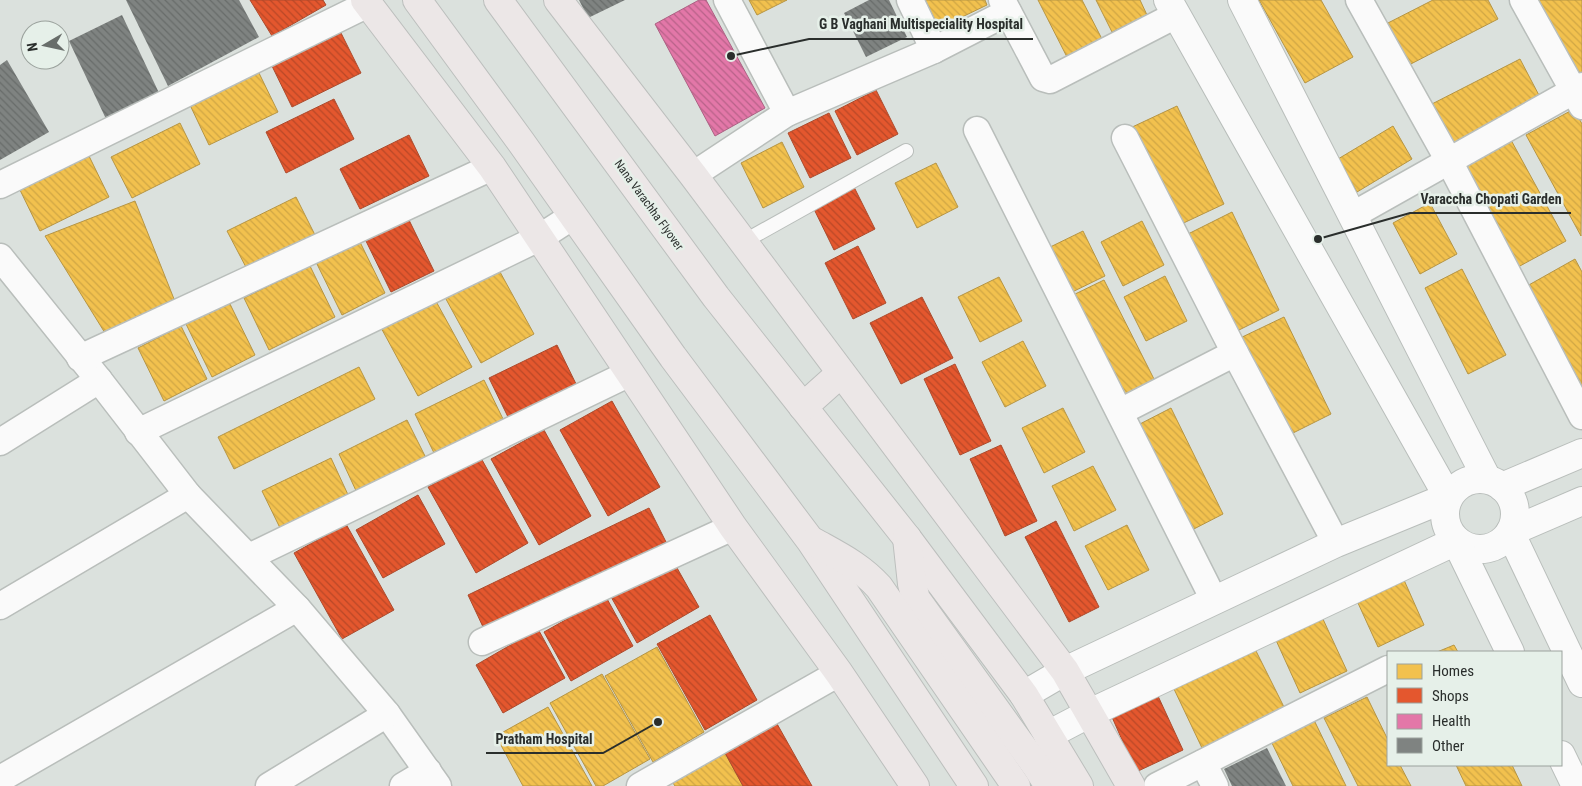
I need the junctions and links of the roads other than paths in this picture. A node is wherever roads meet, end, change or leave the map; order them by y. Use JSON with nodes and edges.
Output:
{"nodes":[{"id":1,"x":417,"y":0,"type":"edge"},
{"id":2,"x":498,"y":0,"type":"edge"},
{"id":3,"x":558,"y":0,"type":"edge"},
{"id":4,"x":727,"y":0,"type":"edge"},
{"id":5,"x":910,"y":0,"type":"edge"},
{"id":6,"x":1242,"y":0,"type":"edge"},
{"id":7,"x":1359,"y":0,"type":"edge"},
{"id":8,"x":1523,"y":0,"type":"edge"},
{"id":9,"x":366,"y":2,"type":"edge"},
{"id":10,"x":1005,"y":6,"type":"edge"},
{"id":11,"x":1172,"y":8,"type":"edge"},
{"id":12,"x":934,"y":50,"type":"junction"},
{"id":13,"x":1579,"y":95,"type":"edge"},
{"id":14,"x":786,"y":114,"type":"junction"},
{"id":15,"x":977,"y":130,"type":"dead end"},
{"id":16,"x":1125,"y":138,"type":"dead end"},
{"id":17,"x":906,"y":152,"type":"dead end"},
{"id":18,"x":1449,"y":161,"type":"junction"},
{"id":19,"x":492,"y":167,"type":"junction"},
{"id":20,"x":692,"y":174,"type":"junction"},
{"id":21,"x":0,"y":185,"type":"edge"},
{"id":22,"x":1353,"y":215,"type":"junction"},
{"id":23,"x":573,"y":216,"type":"junction"},
{"id":24,"x":539,"y":238,"type":"junction"},
{"id":25,"x":743,"y":242,"type":"junction"},
{"id":26,"x":2,"y":265,"type":"edge"},
{"id":27,"x":1235,"y":353,"type":"junction"},
{"id":28,"x":80,"y":358,"type":"junction"},
{"id":29,"x":630,"y":373,"type":"junction"},
{"id":30,"x":841,"y":373,"type":"junction"},
{"id":31,"x":99,"y":380,"type":"junction"},
{"id":32,"x":803,"y":407,"type":"junction"},
{"id":33,"x":1120,"y":412,"type":"junction"},
{"id":34,"x":1582,"y":416,"type":"edge"},
{"id":35,"x":138,"y":432,"type":"junction"},
{"id":36,"x":0,"y":442,"type":"edge"},
{"id":37,"x":1582,"y":453,"type":"edge"},
{"id":38,"x":1495,"y":483,"type":"junction"},
{"id":39,"x":188,"y":495,"type":"junction"},
{"id":40,"x":1448,"y":497,"type":"junction"},
{"id":41,"x":1582,"y":501,"type":"edge"},
{"id":42,"x":734,"y":527,"type":"junction"},
{"id":43,"x":1510,"y":532,"type":"junction"},
{"id":44,"x":907,"y":538,"type":"junction"},
{"id":45,"x":810,"y":540,"type":"junction"},
{"id":46,"x":1456,"y":541,"type":"junction"},
{"id":47,"x":1336,"y":543,"type":"junction"},
{"id":48,"x":249,"y":557,"type":"junction"},
{"id":49,"x":1214,"y":600,"type":"junction"},
{"id":50,"x":0,"y":606,"type":"edge"},
{"id":51,"x":297,"y":608,"type":"junction"},
{"id":52,"x":482,"y":642,"type":"dead end"},
{"id":53,"x":1510,"y":651,"type":"edge"},
{"id":54,"x":1387,"y":670,"type":"edge"},
{"id":55,"x":1065,"y":671,"type":"junction"},
{"id":56,"x":839,"y":673,"type":"junction"},
{"id":57,"x":1582,"y":683,"type":"edge"},
{"id":58,"x":1024,"y":695,"type":"junction"},
{"id":59,"x":1090,"y":713,"type":"junction"},
{"id":60,"x":386,"y":714,"type":"junction"},
{"id":61,"x":1048,"y":735,"type":"junction"},
{"id":62,"x":1562,"y":757,"type":"edge"},
{"id":63,"x":1204,"y":763,"type":"junction"},
{"id":64,"x":433,"y":778,"type":"edge"},
{"id":65,"x":0,"y":779,"type":"edge"},
{"id":66,"x":269,"y":786,"type":"edge"},
{"id":67,"x":403,"y":786,"type":"edge"},
{"id":68,"x":640,"y":786,"type":"edge"},
{"id":69,"x":915,"y":786,"type":"edge"},
{"id":70,"x":974,"y":786,"type":"edge"},
{"id":71,"x":1016,"y":786,"type":"edge"},
{"id":72,"x":1049,"y":786,"type":"edge"},
{"id":73,"x":1079,"y":786,"type":"edge"},
{"id":74,"x":1131,"y":786,"type":"edge"},
{"id":75,"x":1157,"y":786,"type":"edge"},
{"id":76,"x":1215,"y":786,"type":"edge"},
{"id":77,"x":1576,"y":786,"type":"edge"}],
"edges":[{"from":1,"to":23,"type":"main road"},
{"from":2,"to":32,"type":"main road","name":"Nana Varachha Flyover"},
{"from":3,"to":20,"type":"main road"},
{"from":4,"to":14,"type":"street"},
{"from":5,"to":12,"type":"street"},
{"from":6,"to":22,"type":"street"},
{"from":7,"to":18,"type":"street"},
{"from":8,"to":13,"type":"street"},
{"from":9,"to":19,"type":"main road"},
{"from":9,"to":21,"type":"street"},
{"from":10,"to":11,"type":"street"},
{"from":10,"to":12,"type":"street"},
{"from":11,"to":40,"type":"street"},
{"from":12,"to":14,"type":"street"},
{"from":13,"to":18,"type":"street"},
{"from":14,"to":20,"type":"street"},
{"from":15,"to":33,"type":"street"},
{"from":16,"to":27,"type":"street"},
{"from":17,"to":25,"type":"lane"},
{"from":18,"to":22,"type":"street"},
{"from":18,"to":34,"type":"street"},
{"from":19,"to":24,"type":"main road"},
{"from":19,"to":28,"type":"street"},
{"from":20,"to":25,"type":"main road"},
{"from":22,"to":38,"type":"street"},
{"from":23,"to":24,"type":"street"},
{"from":23,"to":45,"type":"main road"},
{"from":24,"to":29,"type":"main road"},
{"from":24,"to":35,"type":"street"},
{"from":25,"to":30,"type":"main road"},
{"from":26,"to":28,"type":"street"},
{"from":27,"to":33,"type":"street"},
{"from":27,"to":47,"type":"street"},
{"from":28,"to":31,"type":"street"},
{"from":29,"to":42,"type":"main road"},
{"from":29,"to":48,"type":"street"},
{"from":30,"to":32,"type":"main road"},
{"from":30,"to":55,"type":"main road"},
{"from":31,"to":35,"type":"street"},
{"from":31,"to":36,"type":"street"},
{"from":32,"to":44,"type":"main road","name":"Nana Varachha Flyover"},
{"from":33,"to":49,"type":"street"},
{"from":35,"to":39,"type":"street"},
{"from":37,"to":38,"type":"street"},
{"from":38,"to":40,"type":"street"},
{"from":38,"to":43,"type":"street"},
{"from":39,"to":48,"type":"street"},
{"from":39,"to":50,"type":"street"},
{"from":40,"to":46,"type":"street"},
{"from":40,"to":47,"type":"street"},
{"from":41,"to":43,"type":"street"},
{"from":42,"to":52,"type":"street"},
{"from":42,"to":56,"type":"main road"},
{"from":43,"to":46,"type":"street"},
{"from":43,"to":57,"type":"street"},
{"from":44,"to":58,"type":"main road","name":"Nana Varachha Flyover"},
{"from":44,"to":72,"type":"main road"},
{"from":45,"to":70,"type":"main road"},
{"from":45,"to":71,"type":"main road"},
{"from":46,"to":53,"type":"street"},
{"from":46,"to":59,"type":"street"},
{"from":47,"to":49,"type":"street"},
{"from":48,"to":51,"type":"street"},
{"from":49,"to":55,"type":"street"},
{"from":51,"to":60,"type":"street"},
{"from":51,"to":65,"type":"street"},
{"from":54,"to":63,"type":"street"},
{"from":55,"to":58,"type":"street"},
{"from":55,"to":59,"type":"main road"},
{"from":56,"to":68,"type":"street"},
{"from":56,"to":69,"type":"main road"},
{"from":58,"to":61,"type":"main road","name":"Nana Varachha Flyover"},
{"from":59,"to":61,"type":"street"},
{"from":59,"to":74,"type":"main road"},
{"from":60,"to":64,"type":"street"},
{"from":60,"to":66,"type":"street"},
{"from":61,"to":73,"type":"main road","name":"Nana Varachha Flyover"},
{"from":62,"to":77,"type":"street"},
{"from":63,"to":75,"type":"street"},
{"from":63,"to":76,"type":"street"},
{"from":64,"to":67,"type":"street"}]}
